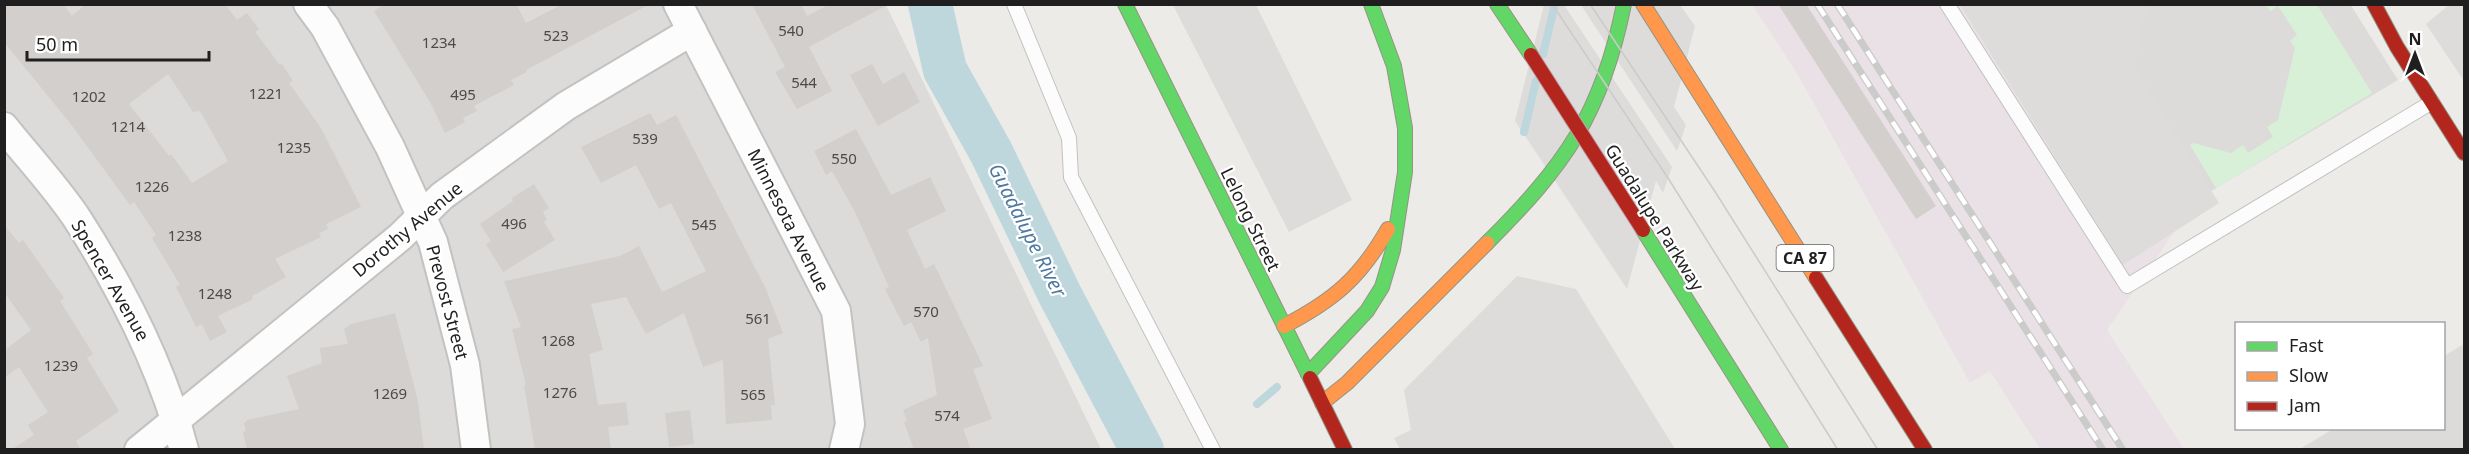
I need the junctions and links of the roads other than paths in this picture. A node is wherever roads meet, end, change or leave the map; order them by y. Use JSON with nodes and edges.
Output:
{"nodes":[{"id":1,"x":308,"y":4,"type":"edge"},
{"id":2,"x":678,"y":4,"type":"edge"},
{"id":3,"x":1014,"y":4,"type":"edge"},
{"id":4,"x":1125,"y":4,"type":"edge"},
{"id":5,"x":1371,"y":4,"type":"edge"},
{"id":6,"x":1497,"y":4,"type":"edge"},
{"id":7,"x":1624,"y":4,"type":"edge"},
{"id":8,"x":1643,"y":4,"type":"edge"},
{"id":9,"x":1947,"y":4,"type":"edge"},
{"id":10,"x":2381,"y":8,"type":"edge"},
{"id":11,"x":692,"y":31,"type":"junction"},
{"id":12,"x":2432,"y":102,"type":"junction"},
{"id":13,"x":4,"y":127,"type":"edge"},
{"id":14,"x":2464,"y":153,"type":"edge"},
{"id":15,"x":1397,"y":211,"type":"junction"},
{"id":16,"x":422,"y":216,"type":"junction"},
{"id":17,"x":1284,"y":326,"type":"junction"},
{"id":18,"x":1308,"y":374,"type":"junction"},
{"id":19,"x":1322,"y":404,"type":"junction"},
{"id":20,"x":176,"y":419,"type":"junction"},
{"id":21,"x":139,"y":450,"type":"edge"},
{"id":22,"x":184,"y":450,"type":"edge"},
{"id":23,"x":476,"y":450,"type":"edge"},
{"id":24,"x":844,"y":450,"type":"edge"},
{"id":25,"x":1213,"y":450,"type":"edge"},
{"id":26,"x":1345,"y":450,"type":"edge"},
{"id":27,"x":1780,"y":450,"type":"edge"},
{"id":28,"x":1925,"y":450,"type":"edge"}],
"edges":[{"from":1,"to":16,"type":"street","name":"Prevost Street"},
{"from":2,"to":11,"type":"street","name":"Minnesota Avenue"},
{"from":3,"to":25,"type":"lane"},
{"from":4,"to":17,"type":"main road","name":"Lelong Street"},
{"from":5,"to":15,"type":"main road"},
{"from":6,"to":27,"type":"main road","name":"Guadalupe Parkway","bridge":true},
{"from":7,"to":19,"type":"main road"},
{"from":8,"to":28,"type":"main road","number":"CA 87"},
{"from":9,"to":12,"type":"lane"},
{"from":10,"to":12,"type":"main road"},
{"from":11,"to":16,"type":"street","name":"Dorothy Avenue"},
{"from":11,"to":24,"type":"street","name":"Minnesota Avenue"},
{"from":12,"to":14,"type":"main road"},
{"from":13,"to":20,"type":"street","name":"Spencer Avenue"},
{"from":15,"to":17,"type":"main road"},
{"from":15,"to":18,"type":"main road"},
{"from":16,"to":20,"type":"street","name":"Dorothy Avenue"},
{"from":16,"to":23,"type":"street","name":"Prevost Street"},
{"from":17,"to":18,"type":"main road","name":"Lelong Street"},
{"from":18,"to":19,"type":"main road","name":"Lelong Street"},
{"from":19,"to":26,"type":"main road","name":"Lelong Street"},
{"from":20,"to":21,"type":"street","name":"Dorothy Avenue"},
{"from":20,"to":22,"type":"street","name":"Spencer Avenue"}]}
